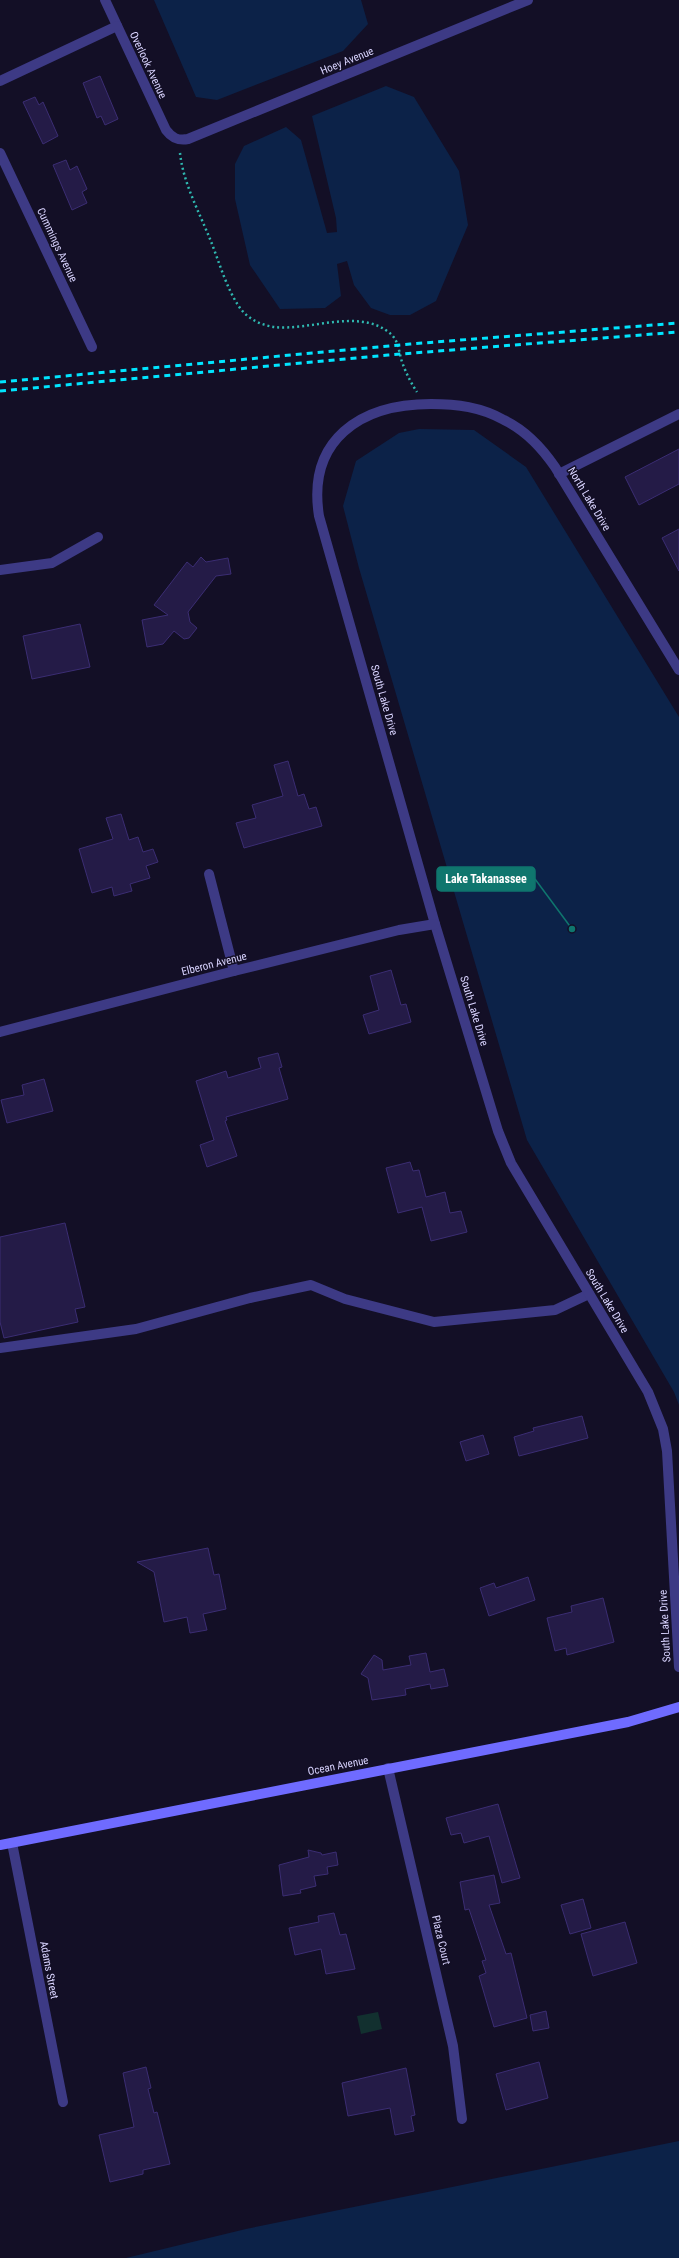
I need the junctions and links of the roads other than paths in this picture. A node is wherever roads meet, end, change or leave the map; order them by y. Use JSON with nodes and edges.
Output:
{"nodes":[{"id":1,"x":105,"y":0,"type":"edge"},
{"id":2,"x":528,"y":0,"type":"edge"},
{"id":3,"x":117,"y":26,"type":"junction"},
{"id":4,"x":0,"y":81,"type":"edge"},
{"id":5,"x":177,"y":139,"type":"joint"},
{"id":6,"x":0,"y":153,"type":"edge"},
{"id":7,"x":92,"y":347,"type":"dead end"},
{"id":8,"x":429,"y":404,"type":"joint"},
{"id":9,"x":679,"y":414,"type":"edge"},
{"id":10,"x":559,"y":474,"type":"junction"},
{"id":11,"x":98,"y":537,"type":"dead end"},
{"id":12,"x":0,"y":570,"type":"edge"},
{"id":13,"x":679,"y":670,"type":"edge"},
{"id":14,"x":209,"y":874,"type":"dead end"},
{"id":15,"x":435,"y":924,"type":"junction"},
{"id":16,"x":234,"y":971,"type":"junction"},
{"id":17,"x":0,"y":1032,"type":"edge"},
{"id":18,"x":589,"y":1294,"type":"junction"},
{"id":19,"x":0,"y":1348,"type":"edge"},
{"id":20,"x":679,"y":1667,"type":"edge"},
{"id":21,"x":679,"y":1706,"type":"edge"},
{"id":22,"x":388,"y":1768,"type":"junction"},
{"id":23,"x":12,"y":1843,"type":"junction"},
{"id":24,"x":0,"y":1845,"type":"edge"},
{"id":25,"x":62,"y":2102,"type":"dead end"},
{"id":26,"x":462,"y":2120,"type":"dead end"}],
"edges":[{"from":1,"to":3,"type":"street","name":"Overlook Avenue"},
{"from":2,"to":5,"type":"street","name":"Hoey Avenue"},
{"from":3,"to":4,"type":"street"},
{"from":3,"to":5,"type":"street","name":"Overlook Avenue"},
{"from":6,"to":7,"type":"street","name":"Cummings Avenue"},
{"from":8,"to":10,"type":"street","name":"North Lake Drive"},
{"from":8,"to":15,"type":"street","name":"South Lake Drive"},
{"from":9,"to":10,"type":"street"},
{"from":10,"to":13,"type":"street","name":"North Lake Drive"},
{"from":11,"to":12,"type":"street"},
{"from":14,"to":16,"type":"street"},
{"from":15,"to":16,"type":"street","name":"Elberon Avenue"},
{"from":15,"to":18,"type":"street","name":"South Lake Drive"},
{"from":16,"to":17,"type":"street","name":"Elberon Avenue"},
{"from":18,"to":19,"type":"street"},
{"from":18,"to":20,"type":"street","name":"South Lake Drive"},
{"from":21,"to":22,"type":"street","name":"Ocean Avenue"},
{"from":22,"to":23,"type":"street","name":"Ocean Avenue"},
{"from":22,"to":26,"type":"street","name":"Plaza Court"},
{"from":23,"to":24,"type":"street","name":"Ocean Avenue"},
{"from":23,"to":25,"type":"street","name":"Adams Street"}]}
